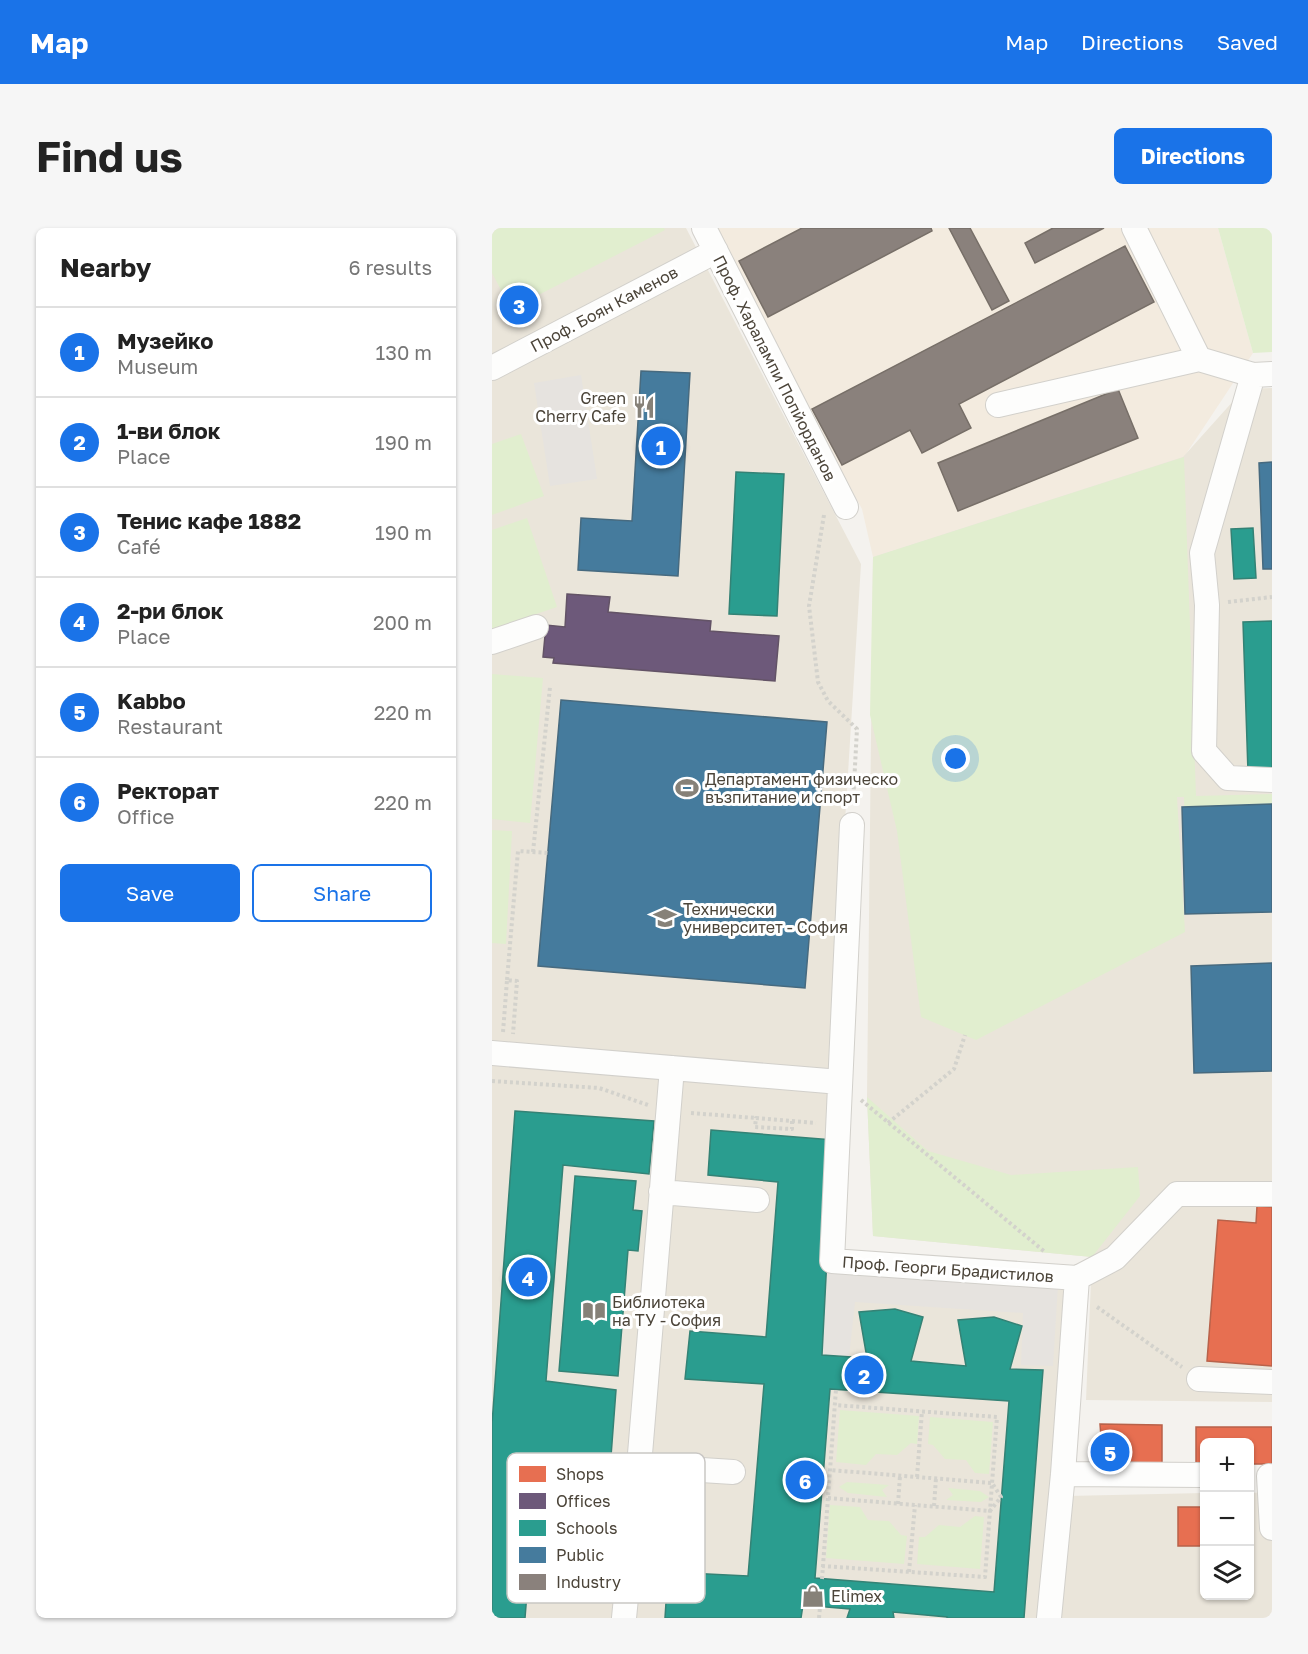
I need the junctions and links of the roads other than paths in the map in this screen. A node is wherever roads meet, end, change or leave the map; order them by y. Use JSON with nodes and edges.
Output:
{"nodes":[{"id":1,"x":704,"y":228,"type":"edge"},
{"id":2,"x":1134,"y":228,"type":"edge"},
{"id":3,"x":716,"y":251,"type":"junction"},
{"id":4,"x":1199,"y":359,"type":"junction"},
{"id":5,"x":492,"y":368,"type":"edge"},
{"id":6,"x":1263,"y":375,"type":"edge"},
{"id":7,"x":998,"y":405,"type":"dead end"},
{"id":8,"x":846,"y":507,"type":"dead end"},
{"id":9,"x":536,"y":627,"type":"dead end"},
{"id":10,"x":492,"y":642,"type":"edge"},
{"id":11,"x":1272,"y":780,"type":"edge"},
{"id":12,"x":852,"y":825,"type":"road end"},
{"id":13,"x":497,"y":1054,"type":"edge"},
{"id":14,"x":672,"y":1068,"type":"junction"},
{"id":15,"x":840,"y":1082,"type":"junction"},
{"id":16,"x":661,"y":1192,"type":"junction"},
{"id":17,"x":1272,"y":1194,"type":"edge"},
{"id":18,"x":758,"y":1200,"type":"dead end"},
{"id":19,"x":1077,"y":1286,"type":"junction"},
{"id":20,"x":1199,"y":1379,"type":"road end"},
{"id":21,"x":1272,"y":1382,"type":"edge"},
{"id":22,"x":640,"y":1453,"type":"edge"},
{"id":23,"x":705,"y":1470,"type":"edge"},
{"id":24,"x":733,"y":1472,"type":"dead end"},
{"id":25,"x":1063,"y":1474,"type":"junction"},
{"id":26,"x":1200,"y":1475,"type":"edge"},
{"id":27,"x":1264,"y":1476,"type":"edge"},
{"id":28,"x":1272,"y":1528,"type":"edge"},
{"id":29,"x":625,"y":1603,"type":"edge"},
{"id":30,"x":624,"y":1618,"type":"edge"},
{"id":31,"x":1049,"y":1618,"type":"edge"}],
"edges":[{"from":1,"to":3,"type":"street","name":"Проф. Харалампи Попйорданов"},
{"from":2,"to":4,"type":"street"},
{"from":3,"to":5,"type":"street","name":"Проф. Боян Каменов"},
{"from":3,"to":8,"type":"street","name":"Проф. Харалампи Попйорданов"},
{"from":4,"to":6,"type":"street"},
{"from":4,"to":7,"type":"street"},
{"from":6,"to":11,"type":"street"},
{"from":9,"to":10,"type":"street"},
{"from":12,"to":15,"type":"street"},
{"from":13,"to":14,"type":"street"},
{"from":14,"to":15,"type":"street"},
{"from":14,"to":16,"type":"street"},
{"from":15,"to":19,"type":"street","name":"Проф. Георги Брадистилов"},
{"from":16,"to":18,"type":"street"},
{"from":16,"to":22,"type":"street"},
{"from":17,"to":19,"type":"street"},
{"from":19,"to":25,"type":"street","name":"Проф. Георги Брадистилов"},
{"from":20,"to":21,"type":"street"},
{"from":23,"to":24,"type":"street"},
{"from":25,"to":26,"type":"street"},
{"from":25,"to":31,"type":"street","name":"Проф. Георги Брадистилов"},
{"from":27,"to":28,"type":"street"},
{"from":29,"to":30,"type":"street"}]}
